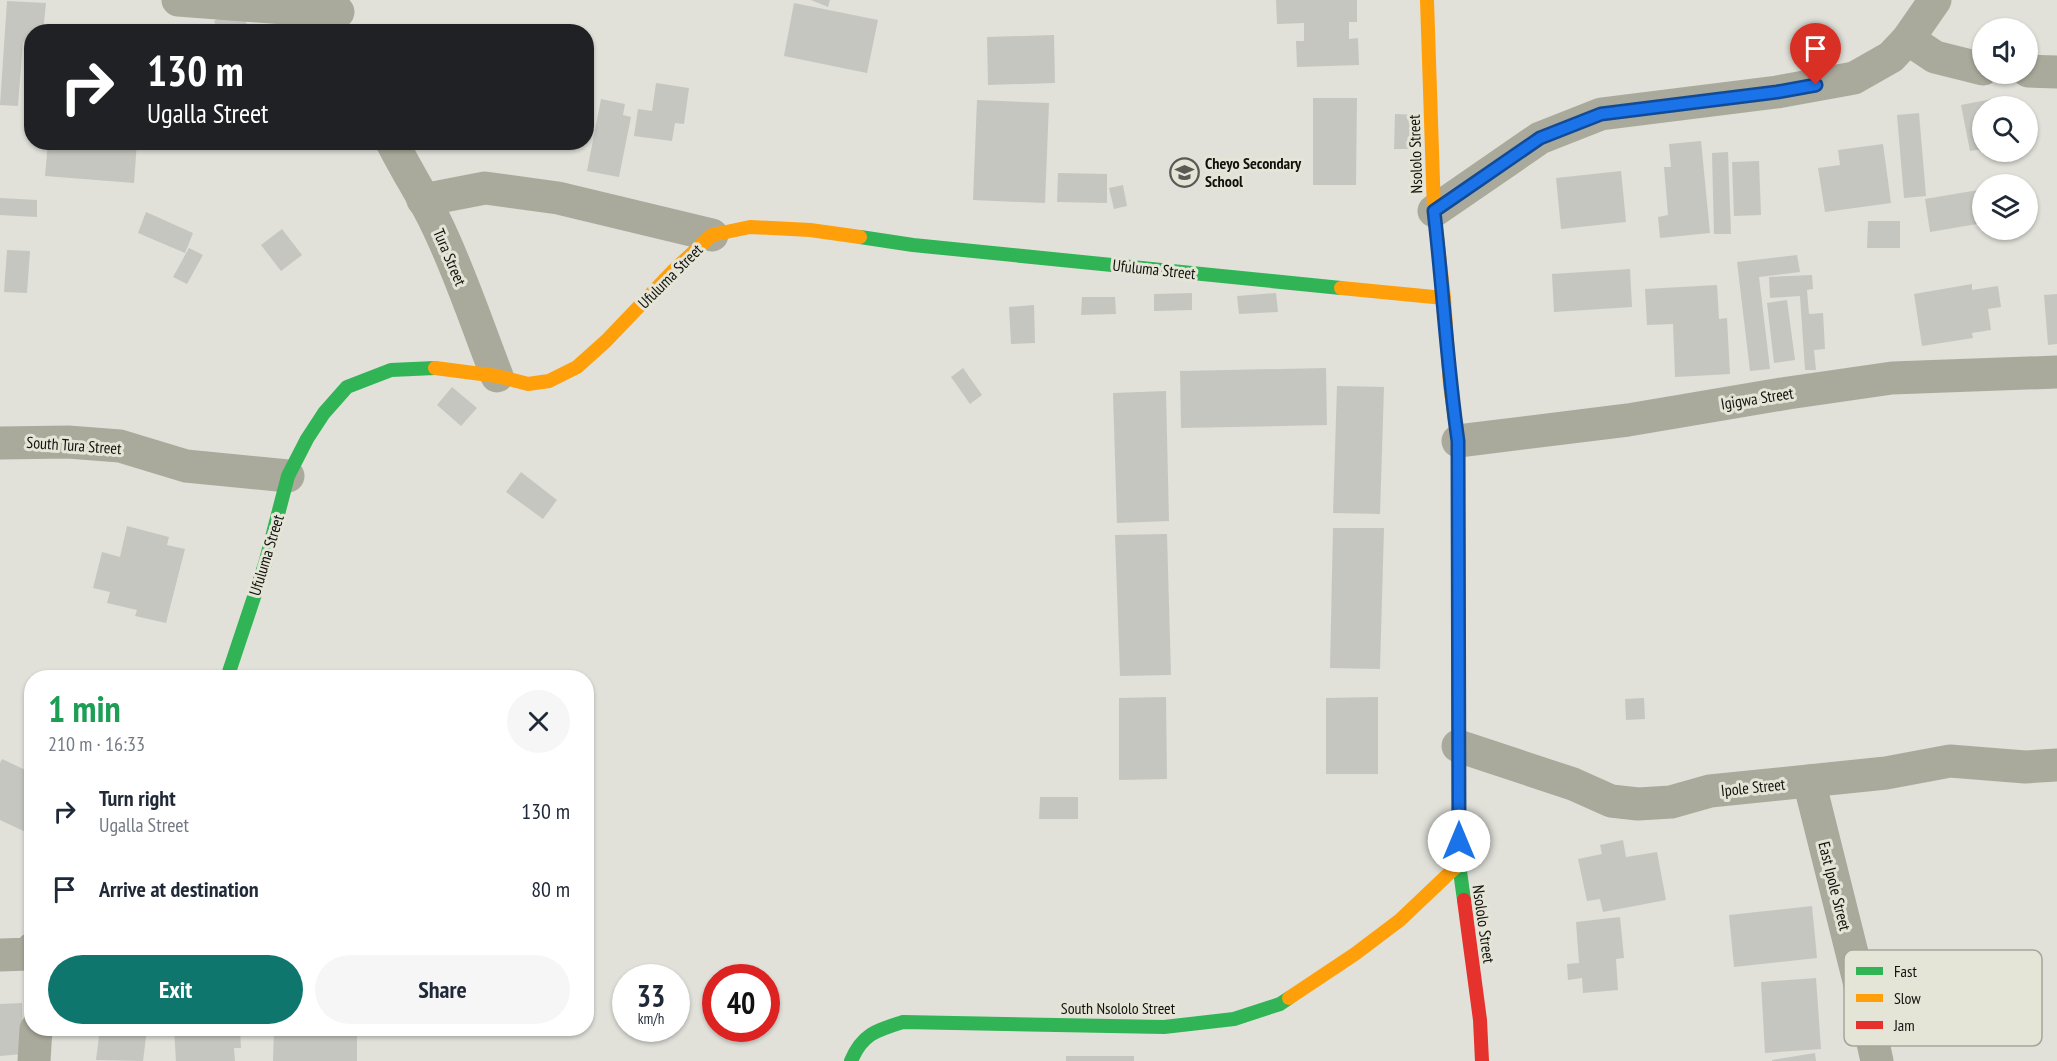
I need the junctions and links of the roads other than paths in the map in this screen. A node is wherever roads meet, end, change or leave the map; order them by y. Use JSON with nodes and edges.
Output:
{"nodes":[{"id":1,"x":178,"y":0,"type":"edge"},
{"id":2,"x":1426,"y":0,"type":"edge"},
{"id":3,"x":1935,"y":0,"type":"edge"},
{"id":4,"x":340,"y":14,"type":"edge"},
{"id":5,"x":1908,"y":39,"type":"junction"},
{"id":6,"x":1972,"y":66,"type":"edge"},
{"id":7,"x":2038,"y":71,"type":"edge"},
{"id":8,"x":2057,"y":72,"type":"edge"},
{"id":9,"x":396,"y":150,"type":"edge"},
{"id":10,"x":423,"y":200,"type":"junction"},
{"id":11,"x":1434,"y":211,"type":"junction"},
{"id":12,"x":712,"y":235,"type":"junction"},
{"id":13,"x":1444,"y":298,"type":"junction"},
{"id":14,"x":2057,"y":372,"type":"edge"},
{"id":15,"x":497,"y":376,"type":"junction"},
{"id":16,"x":1458,"y":441,"type":"junction"},
{"id":17,"x":0,"y":443,"type":"edge"},
{"id":18,"x":288,"y":476,"type":"junction"},
{"id":19,"x":230,"y":670,"type":"edge"},
{"id":20,"x":1458,"y":746,"type":"junction"},
{"id":21,"x":2057,"y":765,"type":"edge"},
{"id":22,"x":1809,"y":781,"type":"junction"},
{"id":23,"x":1459,"y":864,"type":"junction"},
{"id":24,"x":1851,"y":950,"type":"edge"},
{"id":25,"x":36,"y":1036,"type":"edge"},
{"id":26,"x":1873,"y":1046,"type":"edge"},
{"id":27,"x":34,"y":1061,"type":"edge"},
{"id":28,"x":851,"y":1061,"type":"edge"},
{"id":29,"x":1482,"y":1061,"type":"edge"},
{"id":30,"x":1876,"y":1061,"type":"edge"}],
"edges":[{"from":1,"to":4,"type":"street"},
{"from":2,"to":11,"type":"street","name":"Nsololo Street"},
{"from":3,"to":5,"type":"street"},
{"from":5,"to":6,"type":"street"},
{"from":5,"to":11,"type":"street"},
{"from":7,"to":8,"type":"street"},
{"from":9,"to":10,"type":"street","name":"Tura Street"},
{"from":10,"to":12,"type":"street"},
{"from":10,"to":15,"type":"street","name":"Tura Street"},
{"from":11,"to":13,"type":"street","name":"Nsololo Street"},
{"from":12,"to":13,"type":"street","name":"Ufuluma Street"},
{"from":12,"to":15,"type":"street","name":"Ufuluma Street"},
{"from":13,"to":16,"type":"street","name":"Nsololo Street"},
{"from":14,"to":16,"type":"street","name":"Igigwa Street"},
{"from":15,"to":18,"type":"street","name":"Ufuluma Street"},
{"from":16,"to":20,"type":"street","name":"Nsololo Street"},
{"from":17,"to":18,"type":"street","name":"South Tura Street"},
{"from":18,"to":19,"type":"street","name":"Ufuluma Street"},
{"from":20,"to":22,"type":"street","name":"Ipole Street"},
{"from":20,"to":23,"type":"street","name":"Nsololo Street"},
{"from":21,"to":22,"type":"street","name":"Ipole Street"},
{"from":22,"to":24,"type":"street","name":"East Ipole Street"},
{"from":23,"to":28,"type":"street","name":"South Nsololo Street"},
{"from":23,"to":29,"type":"street","name":"Nsololo Street"},
{"from":25,"to":27,"type":"street"},
{"from":26,"to":30,"type":"street","name":"East Ipole Street"}]}
